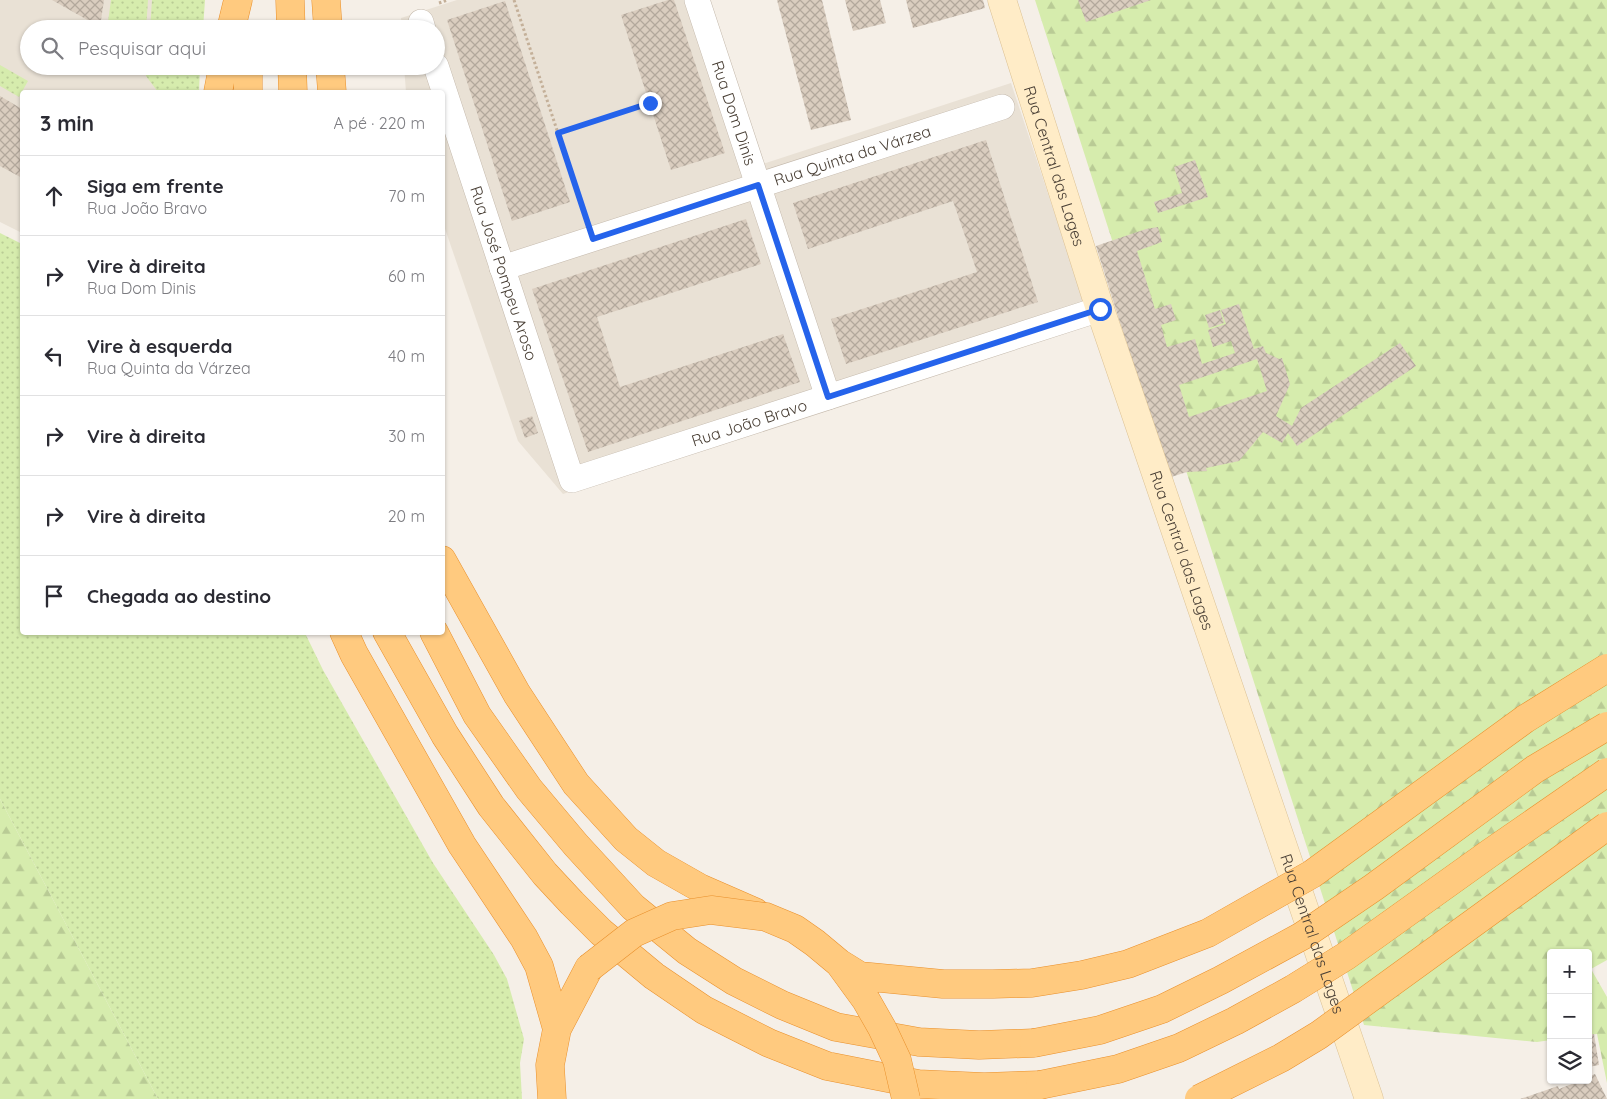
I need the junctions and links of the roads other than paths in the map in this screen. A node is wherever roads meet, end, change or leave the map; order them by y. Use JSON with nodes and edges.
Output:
{"nodes":[{"id":1,"x":238,"y":0,"type":"edge"},
{"id":2,"x":250,"y":0,"type":"edge"},
{"id":3,"x":290,"y":0,"type":"edge"},
{"id":4,"x":326,"y":0,"type":"edge"},
{"id":5,"x":697,"y":0,"type":"edge"},
{"id":6,"x":1002,"y":0,"type":"edge"},
{"id":7,"x":234,"y":20,"type":"edge"},
{"id":8,"x":249,"y":20,"type":"edge"},
{"id":9,"x":291,"y":20,"type":"edge"},
{"id":10,"x":327,"y":20,"type":"edge"},
{"id":11,"x":222,"y":75,"type":"edge"},
{"id":12,"x":248,"y":75,"type":"edge"},
{"id":13,"x":292,"y":75,"type":"edge"},
{"id":14,"x":331,"y":75,"type":"edge"},
{"id":15,"x":439,"y":75,"type":"edge"},
{"id":16,"x":218,"y":90,"type":"edge"},
{"id":17,"x":248,"y":90,"type":"edge"},
{"id":18,"x":293,"y":90,"type":"edge"},
{"id":19,"x":332,"y":90,"type":"edge"},
{"id":20,"x":444,"y":90,"type":"edge"},
{"id":21,"x":445,"y":94,"type":"edge"},
{"id":22,"x":1002,"y":107,"type":"dead end"},
{"id":23,"x":758,"y":185,"type":"junction"},
{"id":24,"x":502,"y":268,"type":"junction"},
{"id":25,"x":1100,"y":309,"type":"junction"},
{"id":26,"x":828,"y":397,"type":"junction"},
{"id":27,"x":572,"y":480,"type":"joint"},
{"id":28,"x":445,"y":565,"type":"edge"},
{"id":29,"x":345,"y":635,"type":"edge"},
{"id":30,"x":389,"y":635,"type":"edge"},
{"id":31,"x":436,"y":635,"type":"edge"},
{"id":32,"x":1607,"y":668,"type":"edge"},
{"id":33,"x":1607,"y":726,"type":"edge"},
{"id":34,"x":1607,"y":772,"type":"edge"},
{"id":35,"x":1607,"y":826,"type":"edge"},
{"id":36,"x":766,"y":917,"type":"junction"},
{"id":37,"x":838,"y":963,"type":"junction"},
{"id":38,"x":557,"y":1029,"type":"junction"},
{"id":39,"x":552,"y":1099,"type":"edge"},
{"id":40,"x":906,"y":1099,"type":"edge"},
{"id":41,"x":1199,"y":1099,"type":"edge"},
{"id":42,"x":1369,"y":1099,"type":"edge"}],
"edges":[{"from":1,"to":7,"type":"highway"},
{"from":2,"to":8,"type":"highway"},
{"from":3,"to":9,"type":"highway"},
{"from":4,"to":10,"type":"highway"},
{"from":5,"to":23,"type":"street","name":"Rua Dom Dinis"},
{"from":6,"to":25,"type":"main road","name":"Rua Central das Lages"},
{"from":11,"to":16,"type":"highway"},
{"from":12,"to":17,"type":"highway"},
{"from":13,"to":18,"type":"highway"},
{"from":14,"to":19,"type":"highway"},
{"from":15,"to":20,"type":"street","name":"Rua José Pompeu Aroso"},
{"from":21,"to":24,"type":"street","name":"Rua José Pompeu Aroso"},
{"from":22,"to":23,"type":"street","name":"Rua Quinta da Várzea"},
{"from":23,"to":24,"type":"street","name":"Rua Quinta da Várzea"},
{"from":23,"to":26,"type":"street","name":"Rua Dom Dinis"},
{"from":24,"to":27,"type":"street","name":"Rua José Pompeu Aroso"},
{"from":25,"to":26,"type":"street","name":"Rua João Bravo"},
{"from":25,"to":42,"type":"main road","name":"Rua Central das Lages"},
{"from":26,"to":27,"type":"street","name":"Rua João Bravo"},
{"from":28,"to":36,"type":"highway","bridge":true},
{"from":29,"to":38,"type":"highway"},
{"from":30,"to":34,"type":"highway","bridge":true},
{"from":31,"to":33,"type":"highway","bridge":true},
{"from":32,"to":37,"type":"highway","bridge":true},
{"from":35,"to":41,"type":"highway","bridge":true},
{"from":36,"to":37,"type":"highway","bridge":true},
{"from":36,"to":38,"type":"highway","bridge":true},
{"from":37,"to":40,"type":"highway","bridge":true},
{"from":38,"to":39,"type":"highway"}]}
